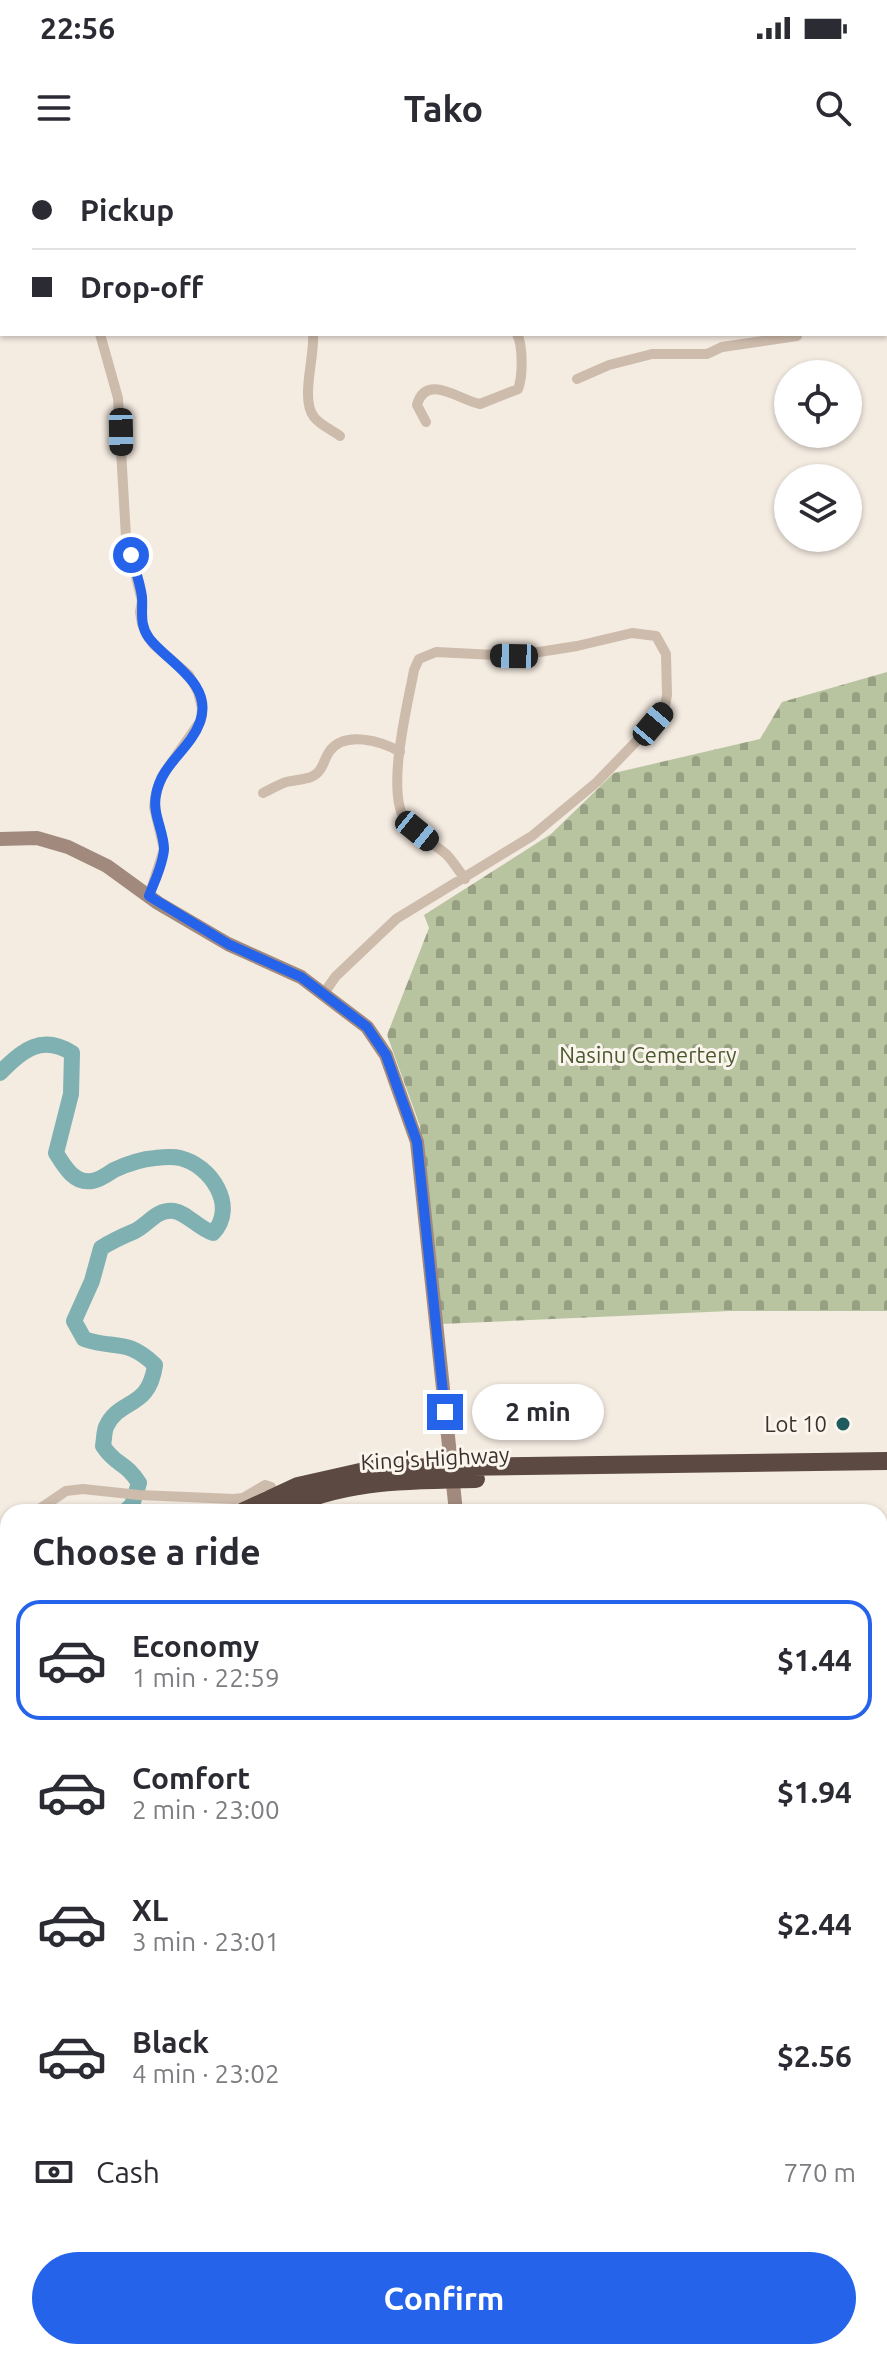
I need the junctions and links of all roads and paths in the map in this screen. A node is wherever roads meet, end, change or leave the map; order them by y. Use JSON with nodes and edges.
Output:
{"nodes":[{"id":1,"x":101,"y":336,"type":"edge"},
{"id":2,"x":313,"y":336,"type":"edge"},
{"id":3,"x":518,"y":336,"type":"edge"},
{"id":4,"x":797,"y":336,"type":"dead end"},
{"id":5,"x":770,"y":337,"type":"edge"},
{"id":6,"x":577,"y":379,"type":"dead end"},
{"id":7,"x":426,"y":422,"type":"dead end"},
{"id":8,"x":340,"y":436,"type":"dead end"},
{"id":9,"x":400,"y":752,"type":"junction"},
{"id":10,"x":263,"y":793,"type":"dead end"},
{"id":11,"x":0,"y":839,"type":"edge"},
{"id":12,"x":465,"y":879,"type":"junction"},
{"id":13,"x":149,"y":896,"type":"junction"},
{"id":14,"x":324,"y":993,"type":"junction"},
{"id":15,"x":887,"y":1461,"type":"edge"},
{"id":16,"x":887,"y":1471,"type":"edge"},
{"id":17,"x":450,"y":1473,"type":"junction"},
{"id":18,"x":277,"y":1503,"type":"edge"},
{"id":19,"x":47,"y":1504,"type":"edge"},
{"id":20,"x":455,"y":1504,"type":"edge"}],
"edges":[{"from":1,"to":13,"type":"street"},
{"from":2,"to":8,"type":"street"},
{"from":3,"to":7,"type":"street"},
{"from":4,"to":5,"type":"street"},
{"from":5,"to":6,"type":"street"},
{"from":9,"to":10,"type":"street"},
{"from":9,"to":12,"type":"street"},
{"from":9,"to":12,"type":"street"},
{"from":11,"to":13,"type":"street"},
{"from":12,"to":14,"type":"street"},
{"from":13,"to":14,"type":"street"},
{"from":14,"to":17,"type":"street"},
{"from":15,"to":17,"type":"highway","name":"King's Highway"},
{"from":16,"to":17,"type":"highway","name":"King's Highway"},
{"from":17,"to":18,"type":"highway","name":"King's Highway"},
{"from":17,"to":20,"type":"street"},
{"from":18,"to":19,"type":"street"}]}
